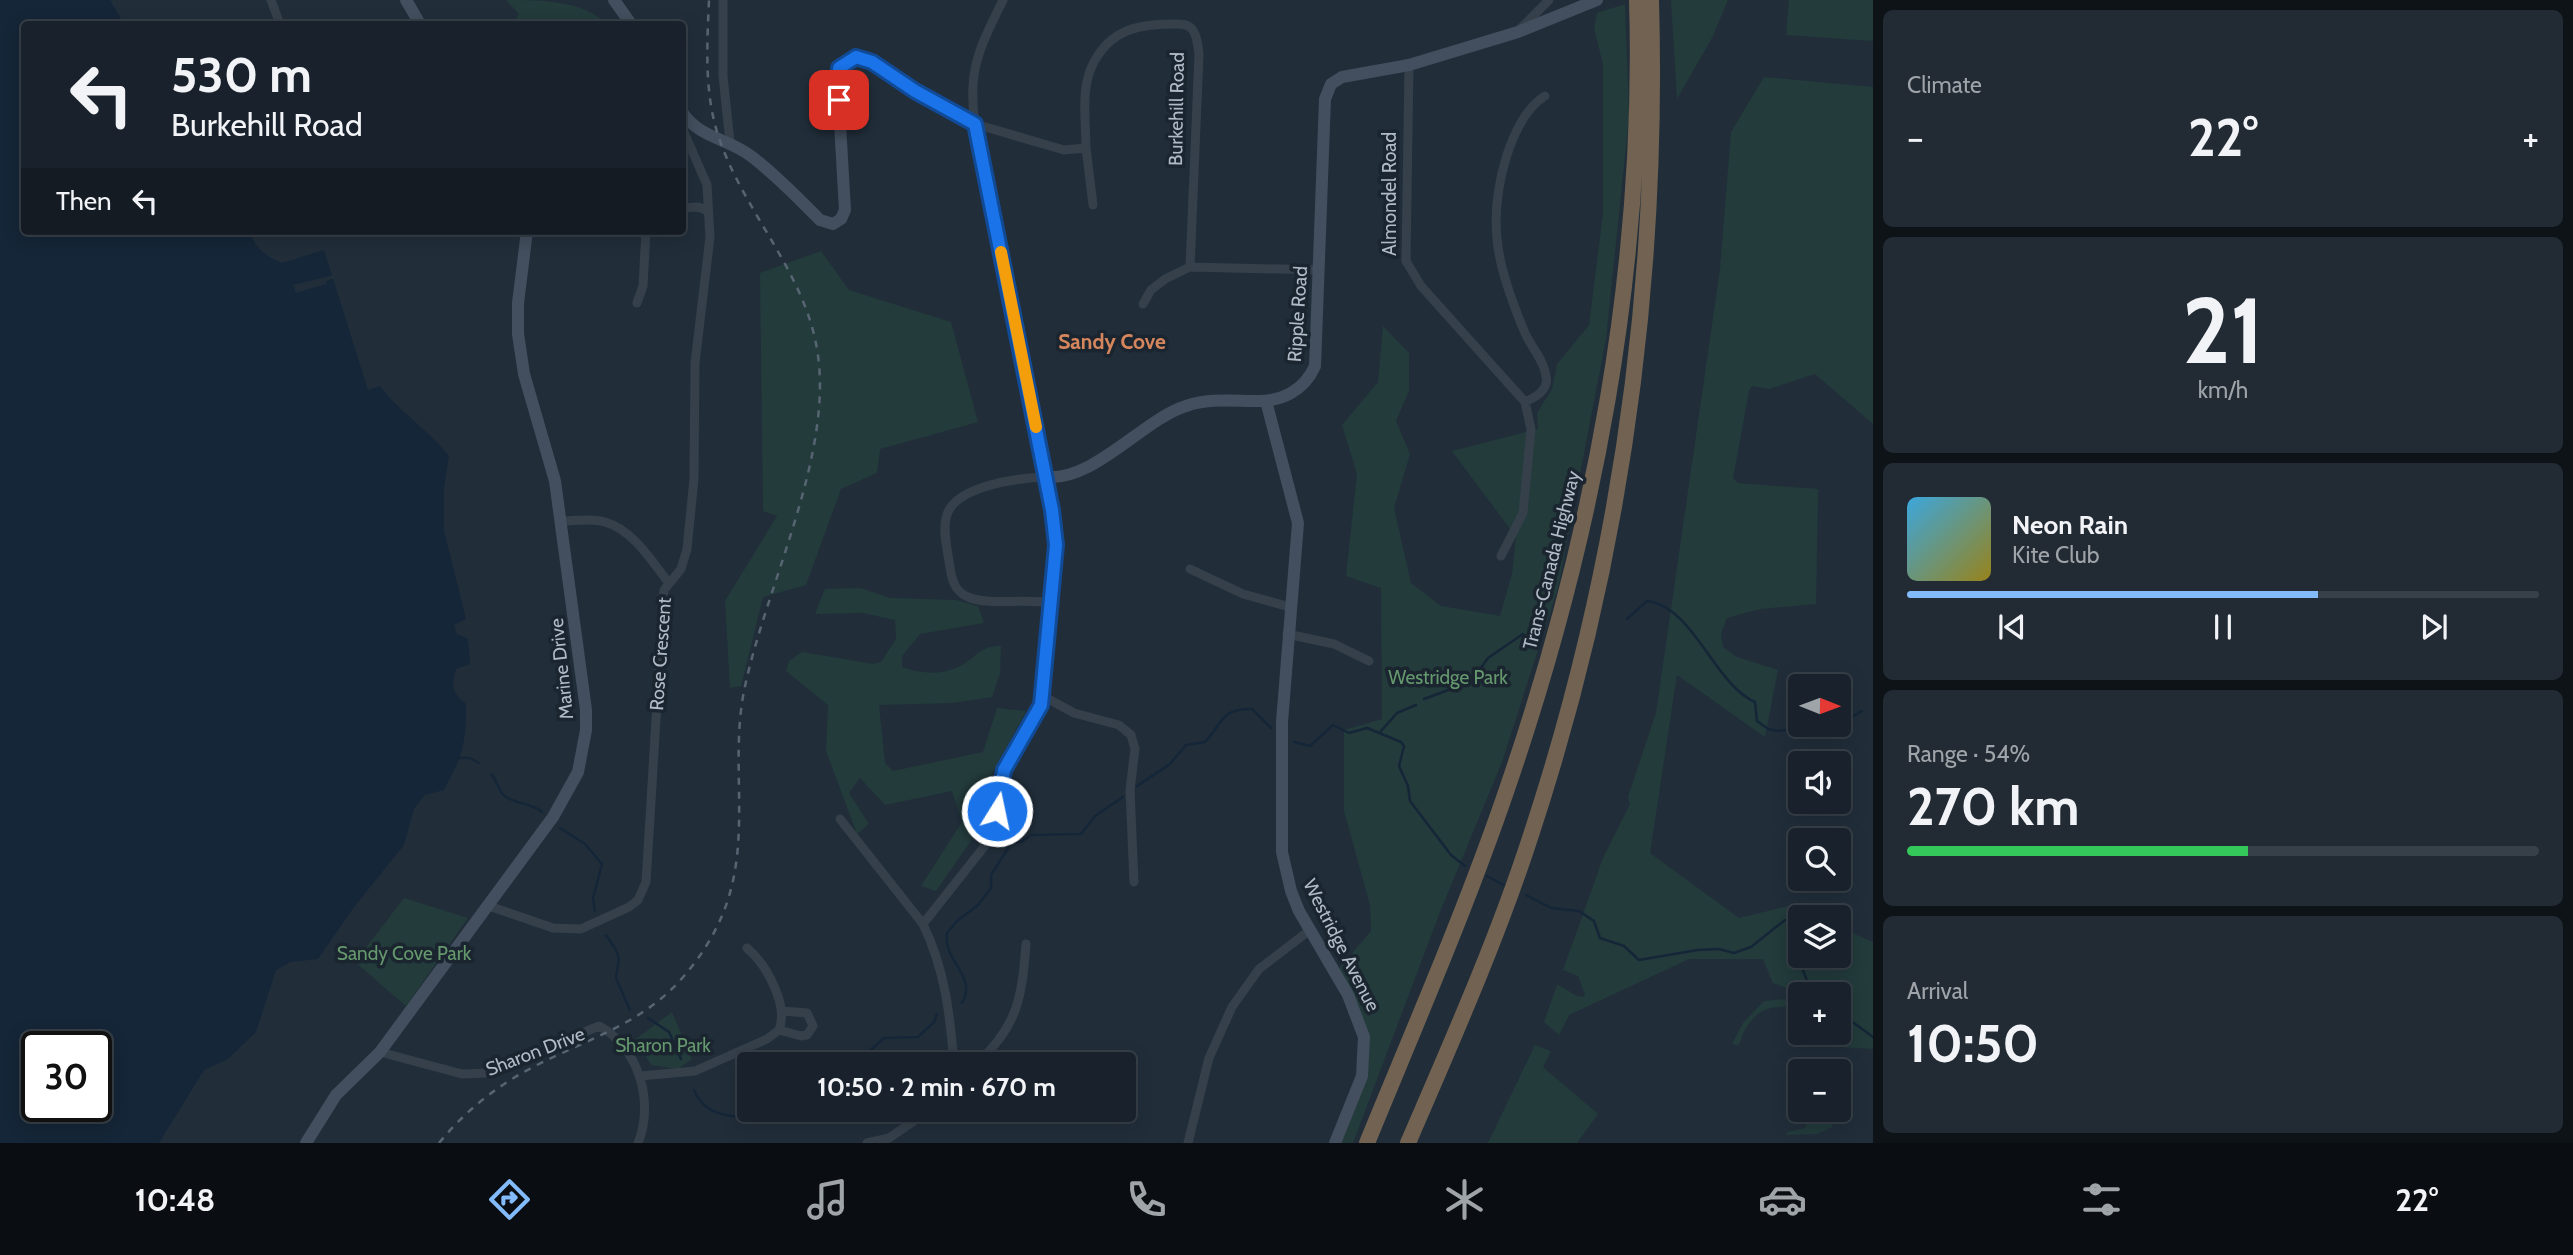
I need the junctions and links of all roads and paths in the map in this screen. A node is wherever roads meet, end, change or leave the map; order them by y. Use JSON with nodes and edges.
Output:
{"nodes":[{"id":1,"x":271,"y":0,"type":"edge"},
{"id":2,"x":406,"y":0,"type":"edge"},
{"id":3,"x":614,"y":0,"type":"edge"},
{"id":4,"x":723,"y":0,"type":"edge"},
{"id":5,"x":1003,"y":0,"type":"edge"},
{"id":6,"x":1549,"y":0,"type":"edge"},
{"id":7,"x":1597,"y":0,"type":"edge"},
{"id":8,"x":1644,"y":2,"type":"edge"},
{"id":9,"x":279,"y":21,"type":"edge"},
{"id":10,"x":418,"y":21,"type":"edge"},
{"id":11,"x":629,"y":21,"type":"edge"},
{"id":12,"x":1518,"y":32,"type":"junction"},
{"id":13,"x":1409,"y":65,"type":"junction"},
{"id":14,"x":1545,"y":96,"type":"dead end"},
{"id":15,"x":686,"y":117,"type":"edge"},
{"id":16,"x":975,"y":124,"type":"junction"},
{"id":17,"x":686,"y":137,"type":"edge"},
{"id":18,"x":730,"y":142,"type":"junction"},
{"id":19,"x":1086,"y":148,"type":"junction"},
{"id":20,"x":1093,"y":205,"type":"dead end"},
{"id":21,"x":686,"y":208,"type":"edge"},
{"id":22,"x":708,"y":211,"type":"junction"},
{"id":23,"x":526,"y":235,"type":"edge"},
{"id":24,"x":646,"y":235,"type":"edge"},
{"id":25,"x":1190,"y":267,"type":"junction"},
{"id":26,"x":1319,"y":270,"type":"junction"},
{"id":27,"x":637,"y":303,"type":"dead end"},
{"id":28,"x":1143,"y":304,"type":"dead end"},
{"id":29,"x":1266,"y":401,"type":"junction"},
{"id":30,"x":1525,"y":402,"type":"junction"},
{"id":31,"x":1045,"y":477,"type":"junction"},
{"id":32,"x":561,"y":521,"type":"junction"},
{"id":33,"x":1501,"y":556,"type":"dead end"},
{"id":34,"x":1190,"y":569,"type":"dead end"},
{"id":35,"x":668,"y":582,"type":"junction"},
{"id":36,"x":1050,"y":603,"type":"junction"},
{"id":37,"x":1290,"y":607,"type":"junction"},
{"id":38,"x":1287,"y":634,"type":"junction"},
{"id":39,"x":1369,"y":661,"type":"dead end"},
{"id":40,"x":1042,"y":696,"type":"junction"},
{"id":41,"x":840,"y":819,"type":"dead end"},
{"id":42,"x":1134,"y":883,"type":"dead end"},
{"id":43,"x":486,"y":910,"type":"junction"},
{"id":44,"x":923,"y":924,"type":"junction"},
{"id":45,"x":1310,"y":930,"type":"junction"},
{"id":46,"x":1027,"y":944,"type":"dead end"},
{"id":47,"x":747,"y":948,"type":"dead end"},
{"id":48,"x":782,"y":1011,"type":"junction"},
{"id":49,"x":779,"y":1030,"type":"junction"},
{"id":50,"x":380,"y":1052,"type":"junction"},
{"id":51,"x":953,"y":1052,"type":"edge"},
{"id":52,"x":987,"y":1052,"type":"edge"},
{"id":53,"x":640,"y":1076,"type":"junction"},
{"id":54,"x":912,"y":1122,"type":"edge"},
{"id":55,"x":306,"y":1143,"type":"edge"},
{"id":56,"x":638,"y":1143,"type":"edge"},
{"id":57,"x":867,"y":1143,"type":"edge"},
{"id":58,"x":1188,"y":1143,"type":"edge"},
{"id":59,"x":1335,"y":1143,"type":"edge"},
{"id":60,"x":1367,"y":1143,"type":"edge"},
{"id":61,"x":1408,"y":1143,"type":"edge"}],
"edges":[{"from":1,"to":9,"type":"street"},
{"from":2,"to":10,"type":"street"},
{"from":3,"to":11,"type":"street"},
{"from":4,"to":18,"type":"street"},
{"from":5,"to":16,"type":"street"},
{"from":6,"to":12,"type":"street"},
{"from":7,"to":12,"type":"street"},
{"from":8,"to":60,"type":"highway","name":"Trans-Canada Highway"},
{"from":8,"to":61,"type":"highway","name":"Trans-Canada Highway"},
{"from":12,"to":13,"type":"street"},
{"from":13,"to":26,"type":"street","name":"Ripple Road"},
{"from":13,"to":30,"type":"street","name":"Almondel Road"},
{"from":14,"to":30,"type":"street"},
{"from":15,"to":18,"type":"street"},
{"from":16,"to":18,"type":"street"},
{"from":16,"to":19,"type":"street"},
{"from":16,"to":31,"type":"street"},
{"from":17,"to":22,"type":"street","name":"Rose Crescent"},
{"from":19,"to":20,"type":"street","name":"Burkehill Road"},
{"from":19,"to":25,"type":"street","name":"Burkehill Road"},
{"from":21,"to":22,"type":"street"},
{"from":22,"to":35,"type":"street","name":"Rose Crescent"},
{"from":23,"to":32,"type":"street","name":"Marine Drive"},
{"from":24,"to":27,"type":"street"},
{"from":25,"to":26,"type":"street"},
{"from":25,"to":28,"type":"street"},
{"from":26,"to":29,"type":"street","name":"Ripple Road"},
{"from":29,"to":31,"type":"street","name":"Ripple Road"},
{"from":29,"to":37,"type":"street","name":"Westridge Avenue"},
{"from":30,"to":33,"type":"street"},
{"from":31,"to":36,"type":"street"},
{"from":31,"to":36,"type":"street"},
{"from":32,"to":35,"type":"street"},
{"from":32,"to":43,"type":"street","name":"Marine Drive"},
{"from":34,"to":37,"type":"street"},
{"from":35,"to":43,"type":"street","name":"Rose Crescent"},
{"from":36,"to":40,"type":"street"},
{"from":37,"to":38,"type":"street","name":"Westridge Avenue"},
{"from":38,"to":39,"type":"street"},
{"from":38,"to":45,"type":"street","name":"Westridge Avenue"},
{"from":40,"to":42,"type":"street"},
{"from":40,"to":44,"type":"street"},
{"from":41,"to":44,"type":"street"},
{"from":43,"to":50,"type":"street","name":"Marine Drive"},
{"from":44,"to":51,"type":"street"},
{"from":45,"to":58,"type":"street"},
{"from":45,"to":59,"type":"street","name":"Westridge Avenue"},
{"from":46,"to":52,"type":"street"},
{"from":47,"to":48,"type":"street"},
{"from":48,"to":49,"type":"street"},
{"from":48,"to":49,"type":"street"},
{"from":49,"to":53,"type":"street"},
{"from":50,"to":53,"type":"street","name":"Sharon Drive"},
{"from":50,"to":55,"type":"street","name":"Marine Drive"},
{"from":53,"to":56,"type":"street","name":"Sharon Drive"},
{"from":54,"to":57,"type":"street"}]}
